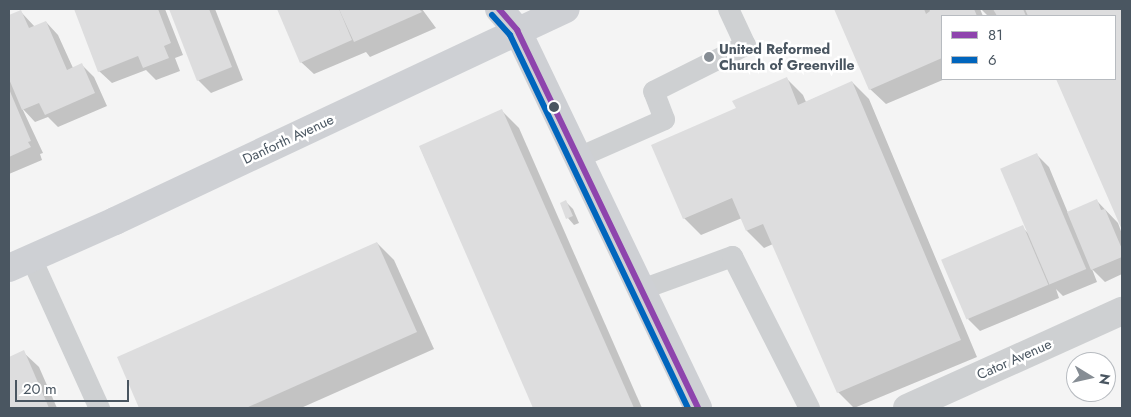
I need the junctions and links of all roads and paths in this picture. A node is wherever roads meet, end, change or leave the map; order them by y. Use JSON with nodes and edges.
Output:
{"nodes":[{"id":1,"x":499,"y":9,"type":"edge"},
{"id":2,"x":566,"y":9,"type":"edge"},
{"id":3,"x":728,"y":9,"type":"edge"},
{"id":4,"x":517,"y":30,"type":"junction"},
{"id":5,"x":578,"y":157,"type":"junction"},
{"id":6,"x":20,"y":263,"type":"edge"},
{"id":7,"x":641,"y":289,"type":"junction"},
{"id":8,"x":1122,"y":311,"type":"edge"},
{"id":9,"x":99,"y":408,"type":"edge"},
{"id":10,"x":698,"y":408,"type":"edge"},
{"id":11,"x":809,"y":408,"type":"edge"},
{"id":12,"x":907,"y":408,"type":"edge"}],
"edges":[{"from":1,"to":4,"type":"street"},
{"from":2,"to":4,"type":"street","name":"Danforth Avenue"},
{"from":3,"to":5,"type":"lane"},
{"from":4,"to":5,"type":"street"},
{"from":4,"to":6,"type":"street","name":"Danforth Avenue"},
{"from":5,"to":7,"type":"street"},
{"from":6,"to":9,"type":"lane"},
{"from":7,"to":10,"type":"street"},
{"from":7,"to":11,"type":"lane"},
{"from":8,"to":12,"type":"street","name":"Cator Avenue"}]}
